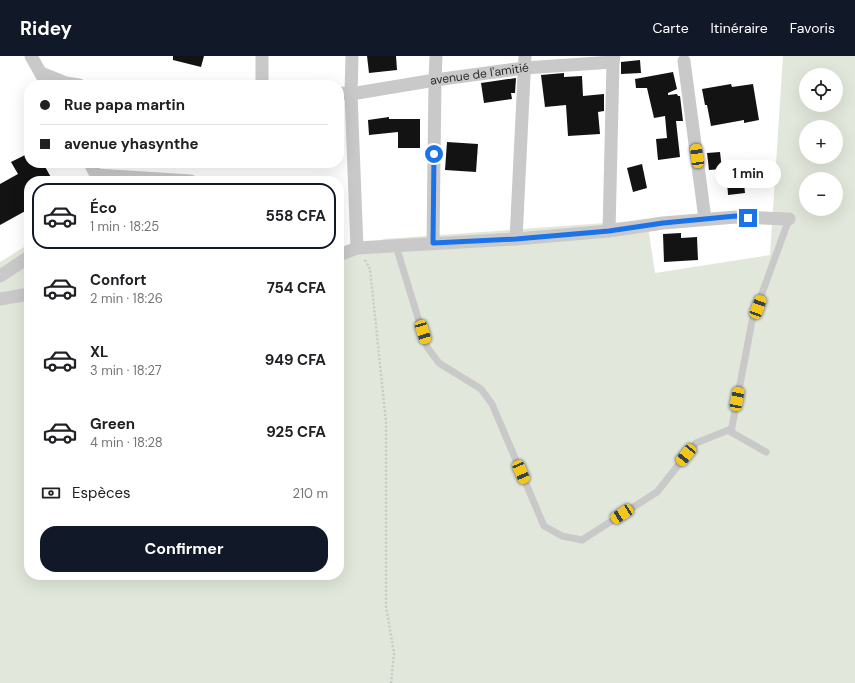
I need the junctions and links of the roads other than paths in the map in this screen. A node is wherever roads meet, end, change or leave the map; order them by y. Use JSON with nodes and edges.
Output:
{"nodes":[{"id":1,"x":31,"y":56,"type":"edge"},
{"id":2,"x":262,"y":56,"type":"edge"},
{"id":3,"x":352,"y":56,"type":"edge"},
{"id":4,"x":436,"y":56,"type":"edge"},
{"id":5,"x":614,"y":59,"type":"edge"},
{"id":6,"x":684,"y":61,"type":"dead end"},
{"id":7,"x":524,"y":62,"type":"edge"},
{"id":8,"x":41,"y":73,"type":"junction"},
{"id":9,"x":44,"y":80,"type":"edge"},
{"id":10,"x":58,"y":80,"type":"edge"},
{"id":11,"x":262,"y":80,"type":"edge"},
{"id":12,"x":434,"y":80,"type":"junction"},
{"id":13,"x":345,"y":94,"type":"edge"},
{"id":14,"x":706,"y":219,"type":"junction"},
{"id":15,"x":789,"y":219,"type":"joint"},
{"id":16,"x":609,"y":231,"type":"junction"},
{"id":17,"x":516,"y":239,"type":"junction"},
{"id":18,"x":433,"y":243,"type":"junction"},
{"id":19,"x":396,"y":246,"type":"junction"},
{"id":20,"x":358,"y":248,"type":"junction"},
{"id":21,"x":344,"y":253,"type":"edge"},
{"id":22,"x":24,"y":260,"type":"edge"},
{"id":23,"x":0,"y":276,"type":"edge"},
{"id":24,"x":24,"y":295,"type":"edge"},
{"id":25,"x":0,"y":299,"type":"edge"},
{"id":26,"x":731,"y":430,"type":"junction"},
{"id":27,"x":766,"y":452,"type":"dead end"}],
"edges":[{"from":1,"to":8,"type":"street"},
{"from":2,"to":11,"type":"street"},
{"from":3,"to":13,"type":"street"},
{"from":4,"to":12,"type":"street"},
{"from":5,"to":7,"type":"street","name":"avenue de l'amitié"},
{"from":5,"to":16,"type":"street"},
{"from":6,"to":14,"type":"street"},
{"from":7,"to":12,"type":"street","name":"avenue de l'amitié"},
{"from":7,"to":17,"type":"street"},
{"from":8,"to":9,"type":"street"},
{"from":8,"to":10,"type":"street"},
{"from":12,"to":13,"type":"street","name":"avenue de l'amitié"},
{"from":12,"to":18,"type":"street"},
{"from":13,"to":20,"type":"street"},
{"from":14,"to":15,"type":"street"},
{"from":14,"to":16,"type":"street"},
{"from":15,"to":26,"type":"lane"},
{"from":16,"to":17,"type":"street"},
{"from":17,"to":18,"type":"street"},
{"from":18,"to":19,"type":"street"},
{"from":19,"to":20,"type":"street"},
{"from":19,"to":26,"type":"lane"},
{"from":20,"to":21,"type":"street"},
{"from":22,"to":23,"type":"street"},
{"from":24,"to":25,"type":"street"},
{"from":26,"to":27,"type":"lane"}]}
